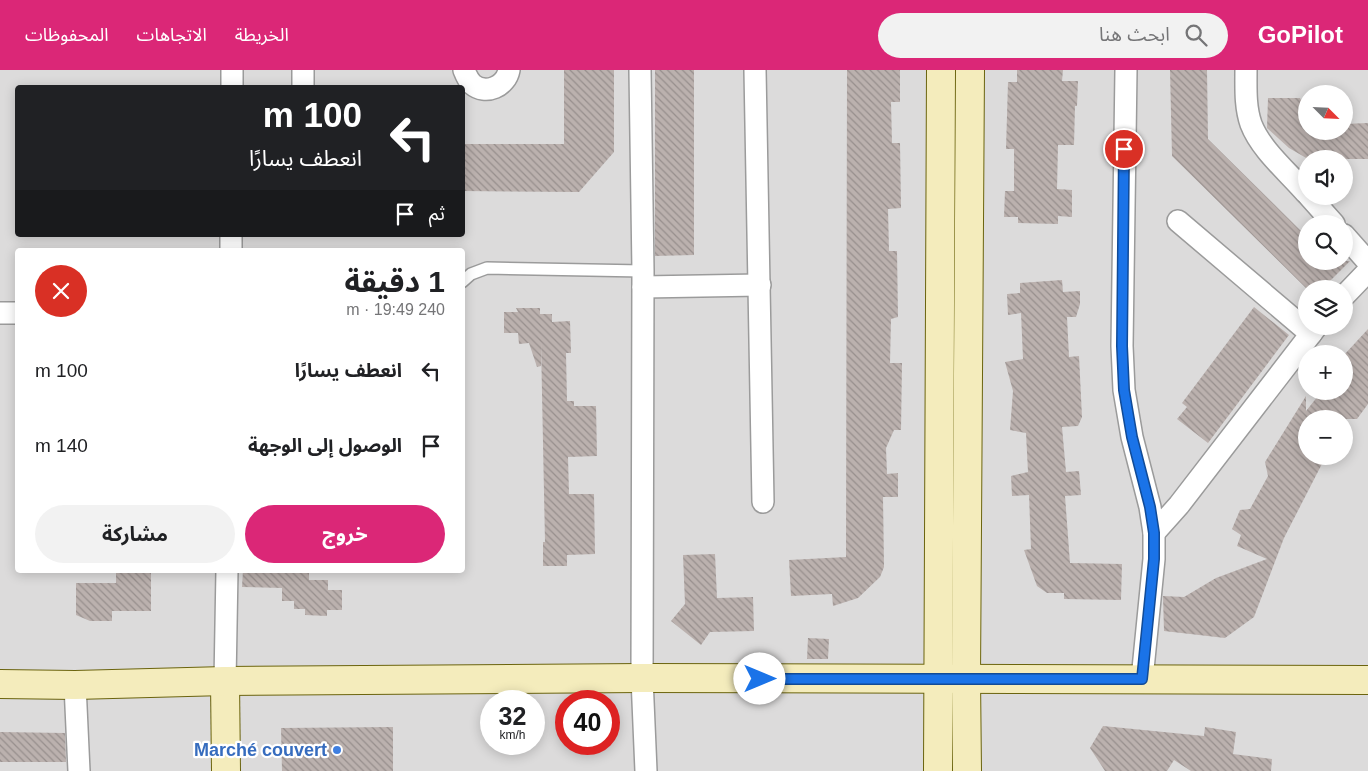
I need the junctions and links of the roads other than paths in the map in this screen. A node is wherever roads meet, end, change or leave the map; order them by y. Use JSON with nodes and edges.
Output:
{"nodes":[{"id":1,"x":232,"y":70,"type":"edge"},
{"id":2,"x":303,"y":70,"type":"edge"},
{"id":3,"x":464,"y":70,"type":"edge"},
{"id":4,"x":510,"y":70,"type":"edge"},
{"id":5,"x":640,"y":70,"type":"edge"},
{"id":6,"x":755,"y":70,"type":"edge"},
{"id":7,"x":941,"y":70,"type":"edge"},
{"id":8,"x":970,"y":70,"type":"edge"},
{"id":9,"x":1126,"y":70,"type":"edge"},
{"id":10,"x":1246,"y":70,"type":"edge"},
{"id":11,"x":232,"y":85,"type":"edge"},
{"id":12,"x":303,"y":85,"type":"edge"},
{"id":13,"x":1298,"y":184,"type":"edge"},
{"id":14,"x":1317,"y":205,"type":"edge"},
{"id":15,"x":1326,"y":215,"type":"edge"},
{"id":16,"x":1178,"y":221,"type":"dead end"},
{"id":17,"x":1353,"y":245,"type":"edge"},
{"id":18,"x":1368,"y":262,"type":"edge"},
{"id":19,"x":1368,"y":271,"type":"edge"},
{"id":20,"x":465,"y":279,"type":"edge"},
{"id":21,"x":643,"y":279,"type":"junction"},
{"id":22,"x":760,"y":285,"type":"junction"},
{"id":23,"x":1353,"y":287,"type":"edge"},
{"id":24,"x":0,"y":313,"type":"edge"},
{"id":25,"x":15,"y":313,"type":"edge"},
{"id":26,"x":1298,"y":317,"type":"edge"},
{"id":27,"x":1310,"y":335,"type":"edge"},
{"id":28,"x":763,"y":502,"type":"dead end"},
{"id":29,"x":1154,"y":533,"type":"junction"},
{"id":30,"x":227,"y":573,"type":"edge"},
{"id":31,"x":642,"y":678,"type":"junction"},
{"id":32,"x":966,"y":678,"type":"junction"},
{"id":33,"x":1142,"y":679,"type":"junction"},
{"id":34,"x":938,"y":680,"type":"junction"},
{"id":35,"x":1368,"y":680,"type":"edge"},
{"id":36,"x":225,"y":681,"type":"junction"},
{"id":37,"x":0,"y":684,"type":"edge"},
{"id":38,"x":75,"y":685,"type":"junction"},
{"id":39,"x":79,"y":771,"type":"edge"},
{"id":40,"x":226,"y":771,"type":"edge"},
{"id":41,"x":646,"y":771,"type":"edge"},
{"id":42,"x":938,"y":771,"type":"edge"},
{"id":43,"x":967,"y":771,"type":"edge"}],
"edges":[{"from":1,"to":11,"type":"street"},
{"from":2,"to":12,"type":"street"},
{"from":3,"to":4,"type":"street"},
{"from":5,"to":21,"type":"street"},
{"from":6,"to":22,"type":"street"},
{"from":7,"to":34,"type":"street"},
{"from":8,"to":32,"type":"street"},
{"from":9,"to":29,"type":"street"},
{"from":10,"to":13,"type":"street"},
{"from":14,"to":15,"type":"street"},
{"from":16,"to":26,"type":"street"},
{"from":17,"to":18,"type":"street"},
{"from":19,"to":23,"type":"street"},
{"from":20,"to":21,"type":"lane"},
{"from":21,"to":22,"type":"street"},
{"from":21,"to":31,"type":"street"},
{"from":22,"to":28,"type":"street"},
{"from":24,"to":25,"type":"street"},
{"from":27,"to":29,"type":"street"},
{"from":29,"to":33,"type":"street"},
{"from":30,"to":36,"type":"street"},
{"from":31,"to":34,"type":"street"},
{"from":31,"to":36,"type":"street"},
{"from":31,"to":41,"type":"street"},
{"from":32,"to":33,"type":"street"},
{"from":32,"to":34,"type":"street"},
{"from":32,"to":43,"type":"street"},
{"from":33,"to":35,"type":"street"},
{"from":34,"to":42,"type":"street"},
{"from":36,"to":38,"type":"street"},
{"from":36,"to":40,"type":"street"},
{"from":37,"to":38,"type":"street"},
{"from":38,"to":39,"type":"street"}]}
